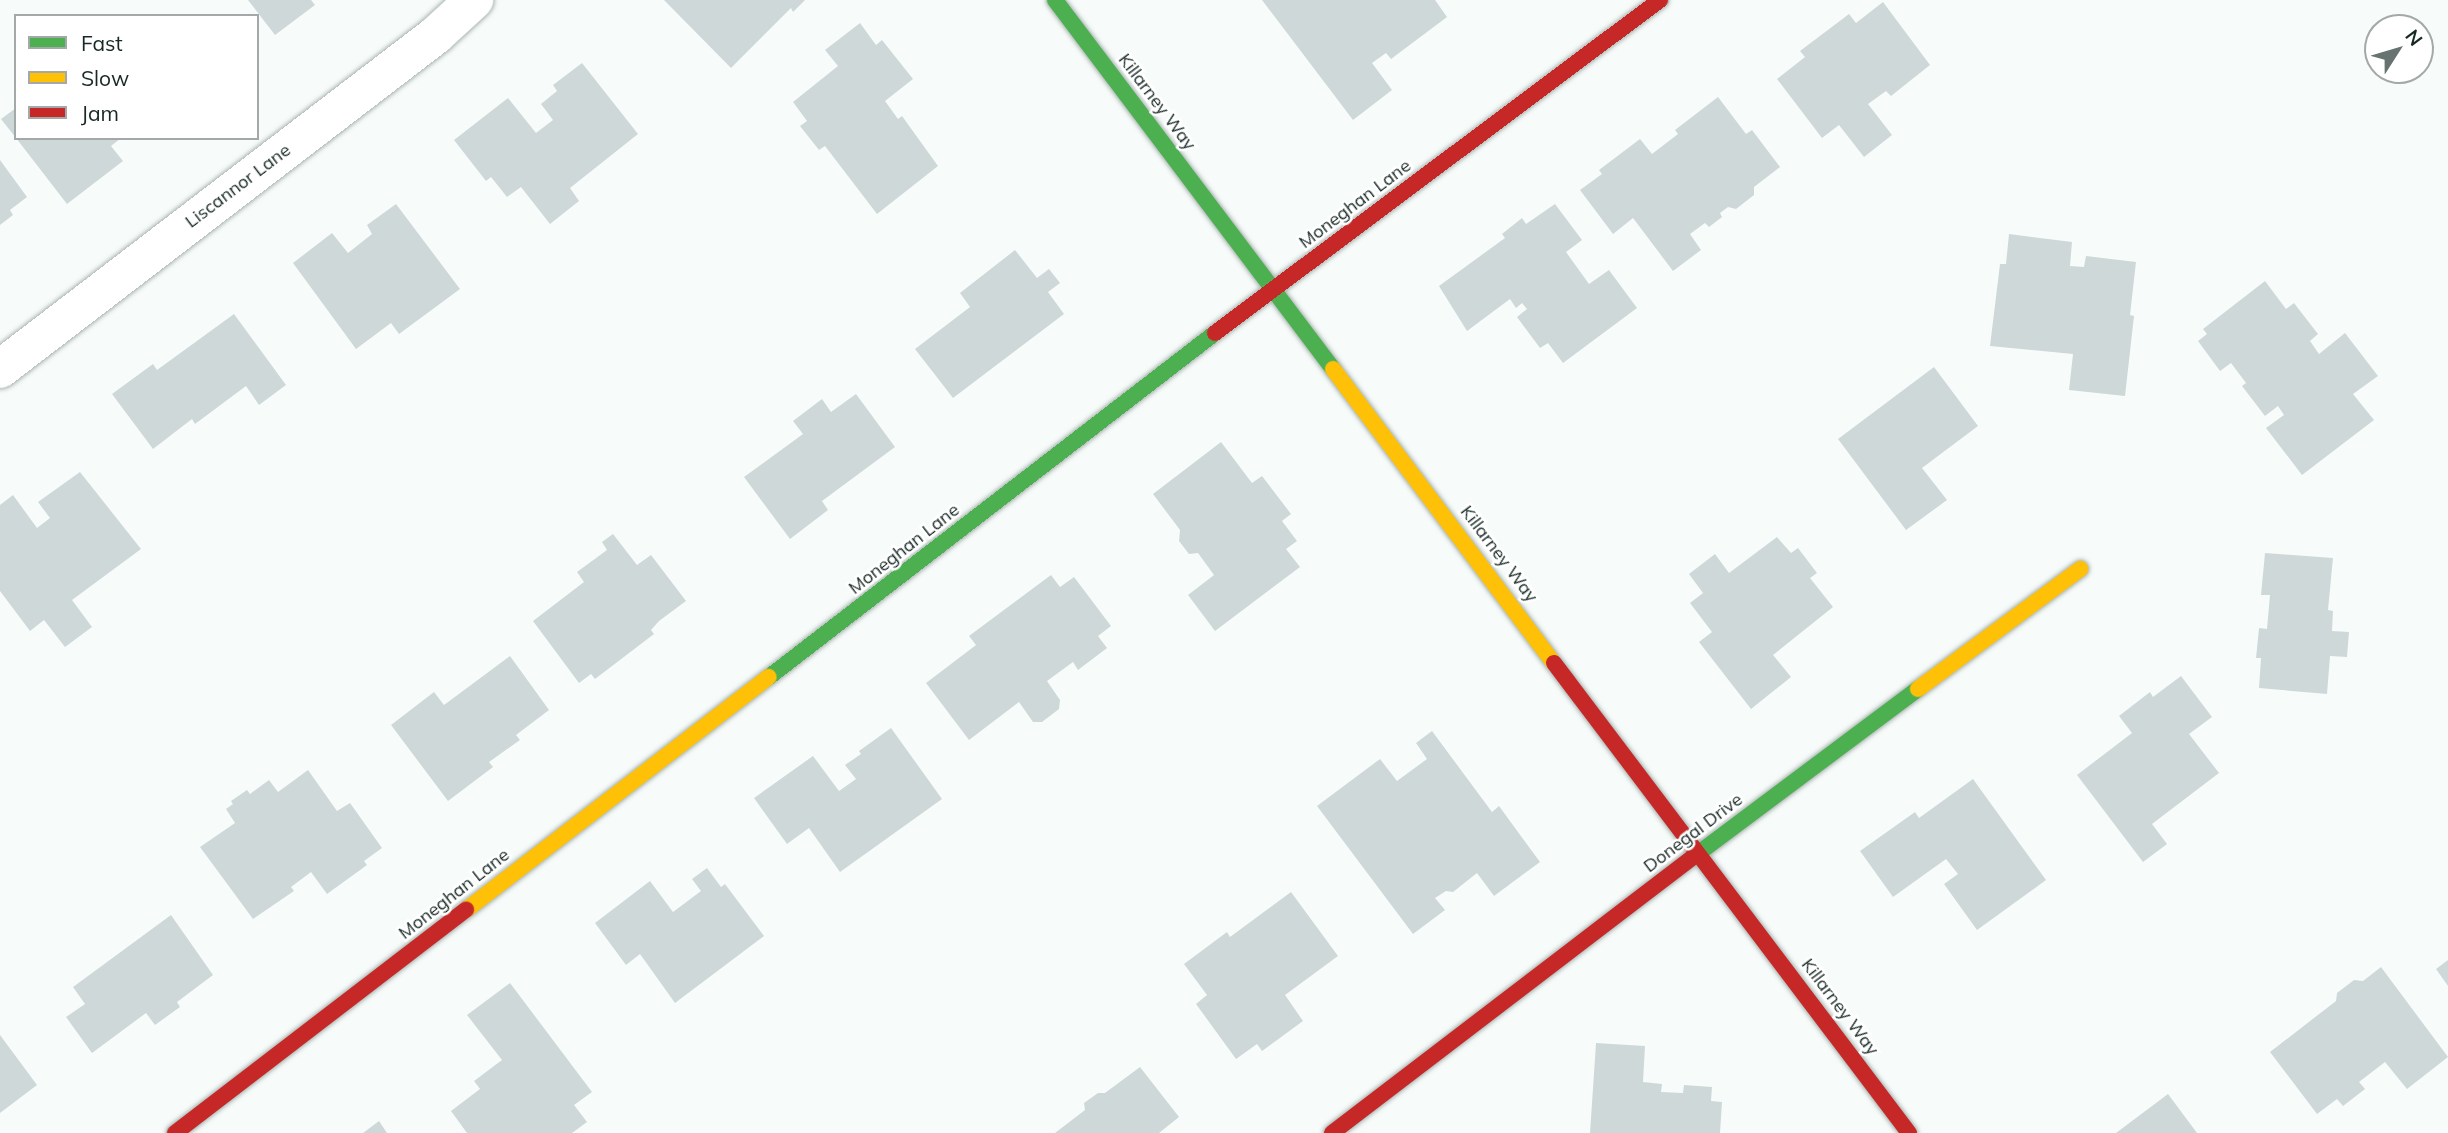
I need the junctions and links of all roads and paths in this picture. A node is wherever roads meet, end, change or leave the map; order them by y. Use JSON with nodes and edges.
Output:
{"nodes":[{"id":1,"x":474,"y":0,"type":"edge"},
{"id":2,"x":1055,"y":0,"type":"edge"},
{"id":3,"x":1660,"y":0,"type":"edge"},
{"id":4,"x":1274,"y":288,"type":"junction"},
{"id":5,"x":0,"y":369,"type":"edge"},
{"id":6,"x":2080,"y":569,"type":"dead end"},
{"id":7,"x":1700,"y":852,"type":"junction"},
{"id":8,"x":175,"y":1133,"type":"edge"},
{"id":9,"x":1332,"y":1133,"type":"edge"},
{"id":10,"x":1909,"y":1133,"type":"edge"}],
"edges":[{"from":1,"to":5,"type":"street","name":"Liscannor Lane"},
{"from":2,"to":4,"type":"street","name":"Killarney Way"},
{"from":3,"to":4,"type":"street","name":"Moneghan Lane"},
{"from":4,"to":7,"type":"street","name":"Killarney Way"},
{"from":4,"to":8,"type":"street","name":"Moneghan Lane"},
{"from":6,"to":7,"type":"street","name":"Donegal Drive"},
{"from":7,"to":9,"type":"street","name":"Donegal Drive"},
{"from":7,"to":10,"type":"street","name":"Killarney Way"}]}
